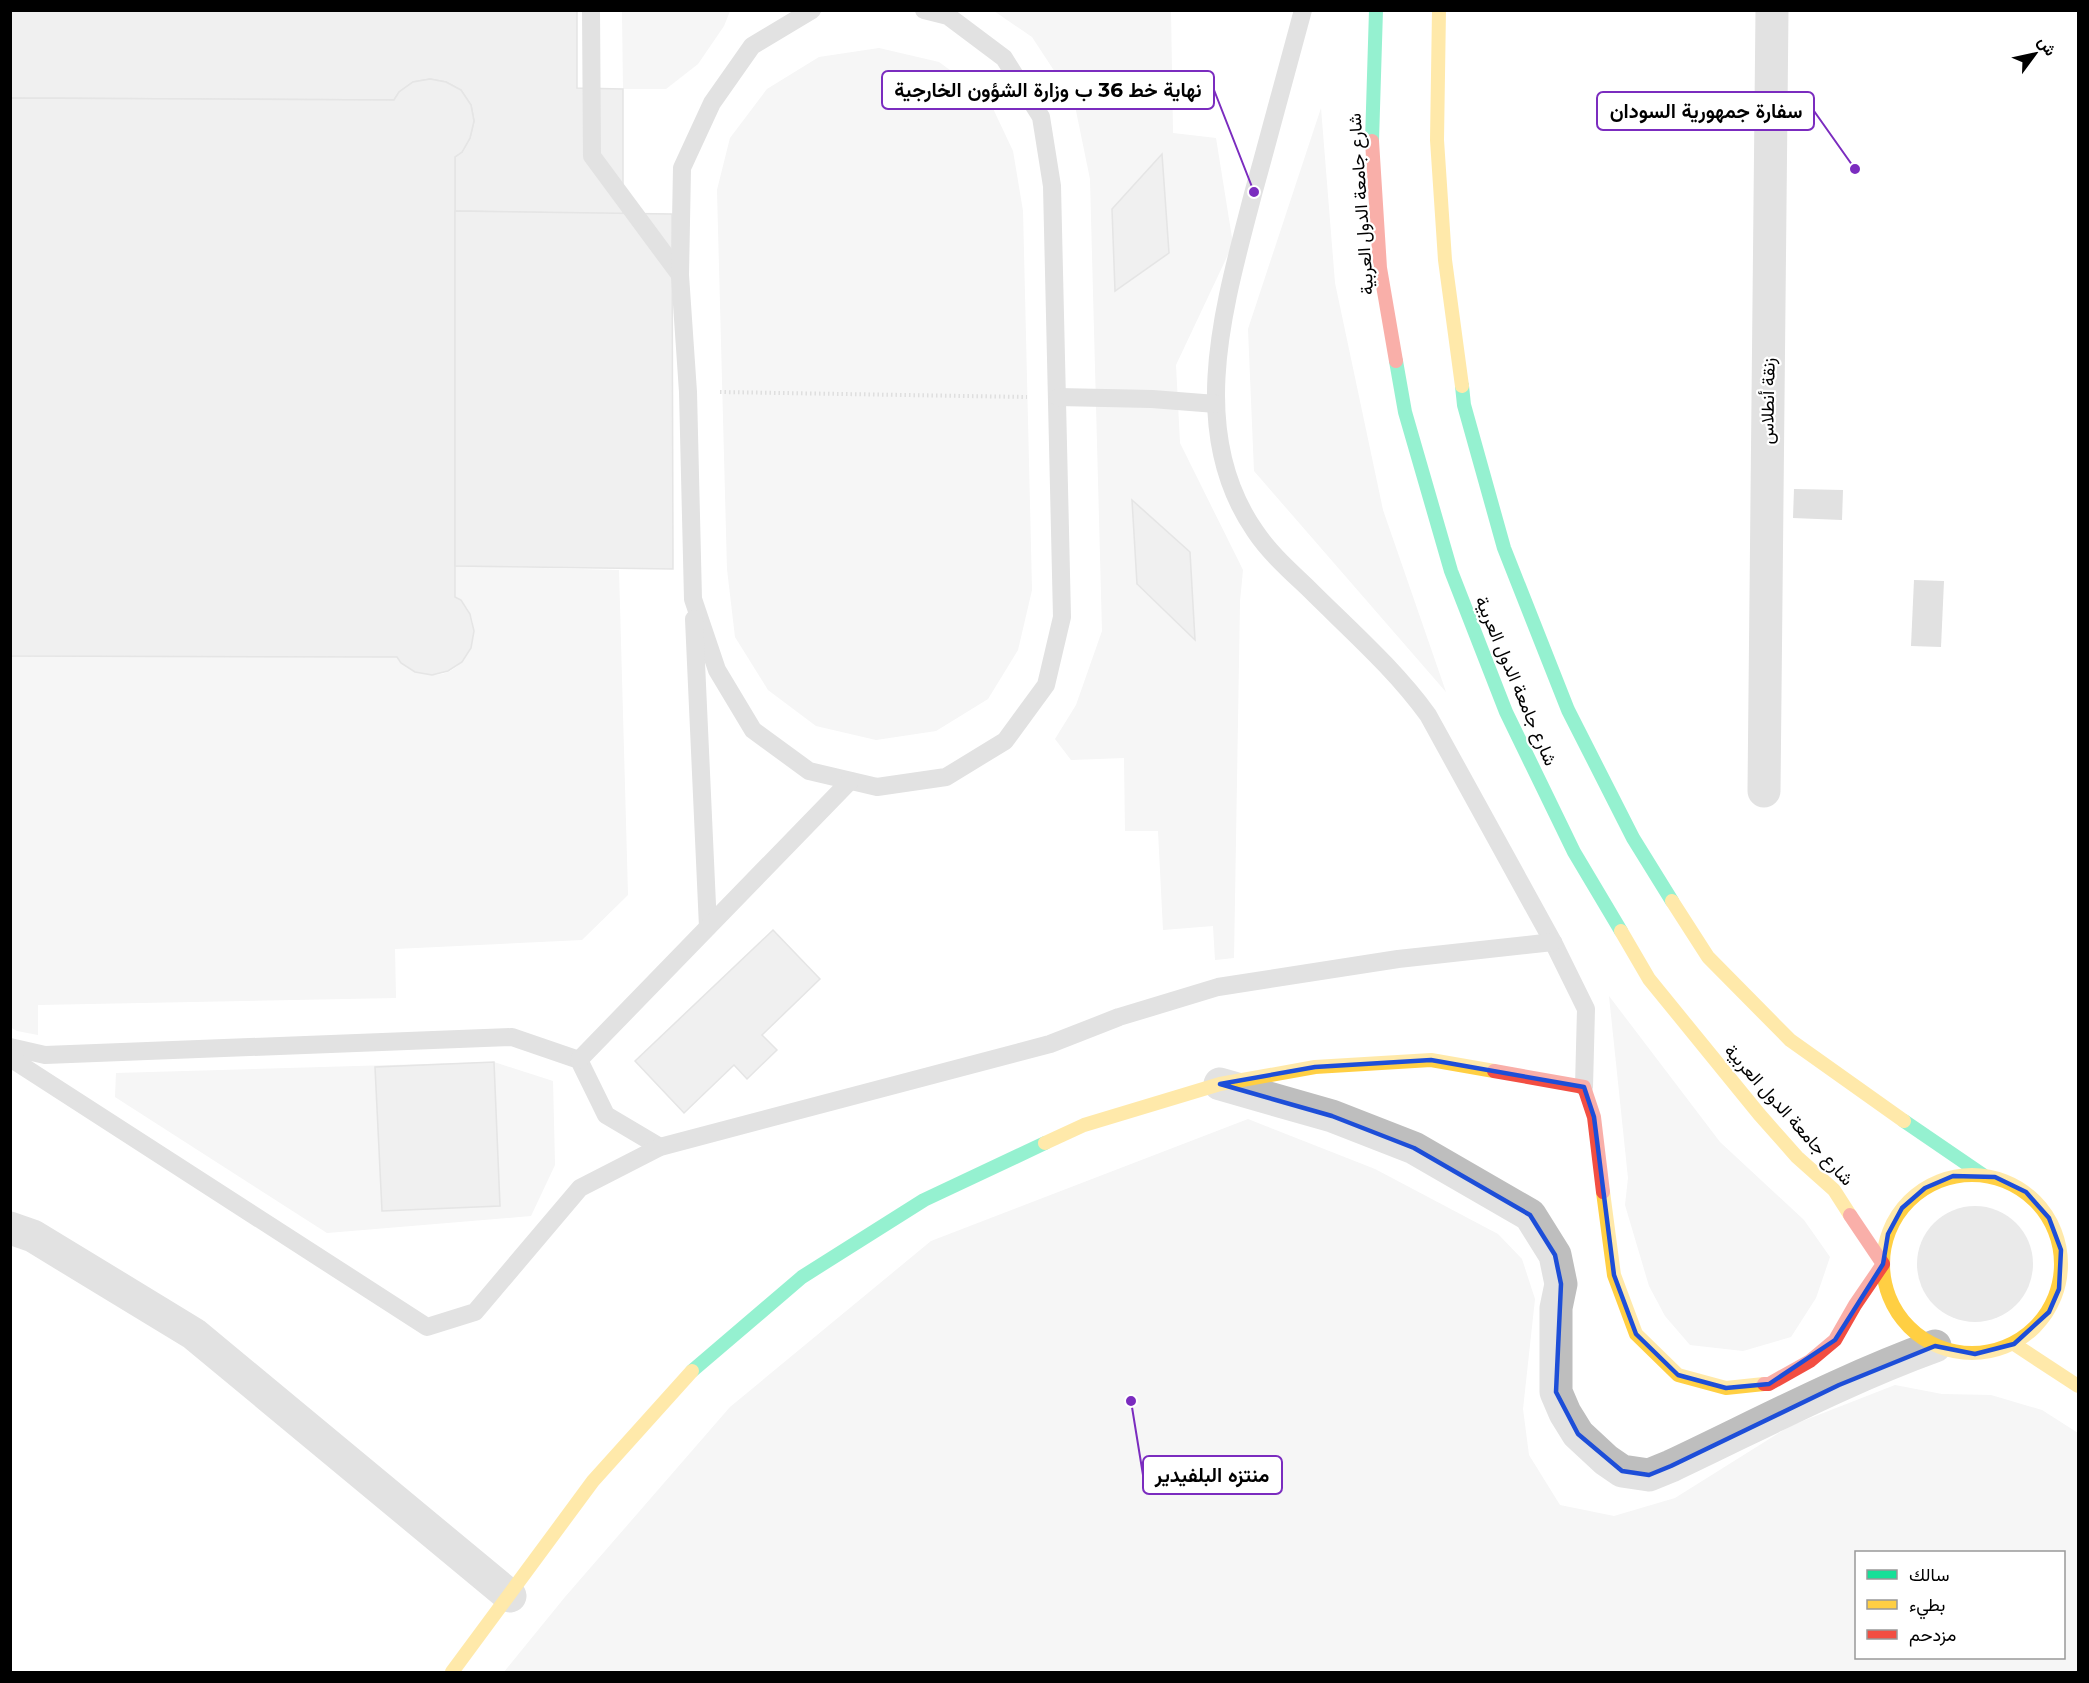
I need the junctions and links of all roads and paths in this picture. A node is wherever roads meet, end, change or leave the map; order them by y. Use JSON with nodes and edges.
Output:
{"nodes":[{"id":1,"x":591,"y":10,"type":"edge"},
{"id":2,"x":812,"y":10,"type":"edge"},
{"id":3,"x":924,"y":10,"type":"edge"},
{"id":4,"x":1303,"y":10,"type":"edge"},
{"id":5,"x":1376,"y":10,"type":"edge"},
{"id":6,"x":1439,"y":10,"type":"edge"},
{"id":7,"x":1772,"y":10,"type":"edge"},
{"id":8,"x":680,"y":275,"type":"junction"},
{"id":9,"x":688,"y":392,"type":"junction"},
{"id":10,"x":1058,"y":397,"type":"junction"},
{"id":11,"x":1216,"y":404,"type":"junction"},
{"id":12,"x":693,"y":599,"type":"junction"},
{"id":13,"x":850,"y":781,"type":"junction"},
{"id":14,"x":1764,"y":791,"type":"dead end"},
{"id":15,"x":708,"y":927,"type":"junction"},
{"id":16,"x":1553,"y":942,"type":"junction"},
{"id":17,"x":10,"y":1047,"type":"edge"},
{"id":18,"x":10,"y":1058,"type":"edge"},
{"id":19,"x":579,"y":1060,"type":"junction"},
{"id":20,"x":1220,"y":1084,"type":"junction"},
{"id":21,"x":1584,"y":1087,"type":"junction"},
{"id":22,"x":660,"y":1147,"type":"junction"},
{"id":23,"x":1983,"y":1175,"type":"junction"},
{"id":24,"x":10,"y":1228,"type":"edge"},
{"id":25,"x":2061,"y":1250,"type":"junction"},
{"id":26,"x":1882,"y":1264,"type":"junction"},
{"id":27,"x":2079,"y":1264,"type":"edge"},
{"id":28,"x":2014,"y":1344,"type":"junction"},
{"id":29,"x":1935,"y":1346,"type":"junction"},
{"id":30,"x":2079,"y":1386,"type":"edge"},
{"id":31,"x":510,"y":1596,"type":"junction"},
{"id":32,"x":452,"y":1672,"type":"edge"}],
"edges":[{"from":1,"to":8,"type":"lane"},
{"from":2,"to":8,"type":"lane"},
{"from":3,"to":10,"type":"lane"},
{"from":4,"to":11,"type":"lane"},
{"from":5,"to":26,"type":"street","name":"شارع جامعة الدول العربية"},
{"from":6,"to":23,"type":"street","name":"شارع جامعة الدول العربية"},
{"from":7,"to":14,"type":"street","name":"زنقة أنطلاس"},
{"from":8,"to":9,"type":"lane"},
{"from":9,"to":10,"type":"path"},
{"from":9,"to":12,"type":"lane"},
{"from":10,"to":11,"type":"lane"},
{"from":10,"to":13,"type":"lane"},
{"from":11,"to":16,"type":"lane"},
{"from":12,"to":13,"type":"lane"},
{"from":12,"to":15,"type":"lane"},
{"from":13,"to":15,"type":"lane"},
{"from":15,"to":19,"type":"lane"},
{"from":16,"to":21,"type":"lane"},
{"from":16,"to":22,"type":"lane"},
{"from":17,"to":19,"type":"lane"},
{"from":18,"to":22,"type":"lane"},
{"from":19,"to":22,"type":"lane"},
{"from":20,"to":21,"type":"street"},
{"from":20,"to":29,"type":"street"},
{"from":20,"to":31,"type":"street"},
{"from":21,"to":26,"type":"street"},
{"from":23,"to":25,"type":"street","name":"شارع جامعة الدول العربية"},
{"from":23,"to":26,"type":"street","name":"شارع جامعة الدول العربية"},
{"from":24,"to":31,"type":"street"},
{"from":25,"to":27,"type":"street"},
{"from":25,"to":28,"type":"street","name":"شارع جامعة الدول العربية"},
{"from":26,"to":29,"type":"street","name":"شارع جامعة الدول العربية"},
{"from":28,"to":29,"type":"street","name":"شارع جامعة الدول العربية"},
{"from":28,"to":30,"type":"street"},
{"from":31,"to":32,"type":"street"}]}
